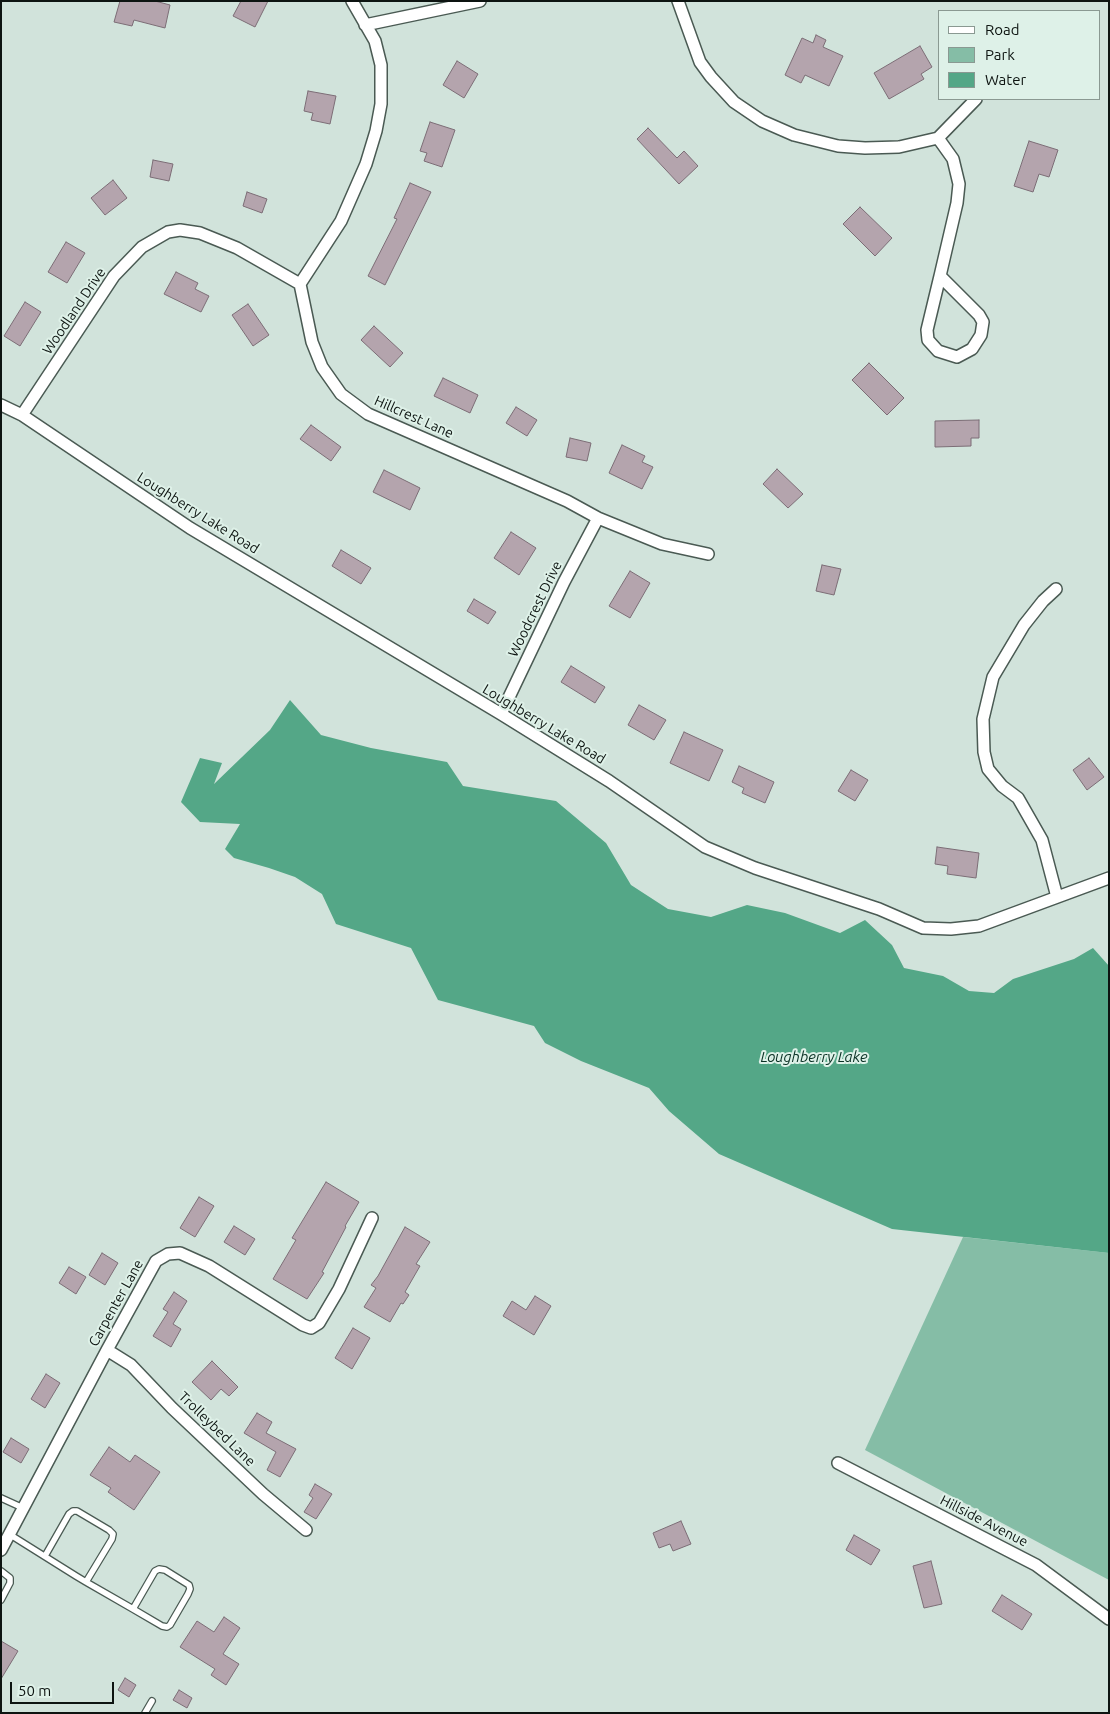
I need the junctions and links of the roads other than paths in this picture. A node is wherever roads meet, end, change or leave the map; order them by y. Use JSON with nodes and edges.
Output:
{"nodes":[{"id":1,"x":352,"y":1,"type":"edge"},
{"id":2,"x":480,"y":1,"type":"edge"},
{"id":3,"x":678,"y":1,"type":"edge"},
{"id":4,"x":365,"y":25,"type":"junction"},
{"id":5,"x":975,"y":100,"type":"edge"},
{"id":6,"x":938,"y":138,"type":"junction"},
{"id":7,"x":940,"y":276,"type":"junction"},
{"id":8,"x":300,"y":284,"type":"junction"},
{"id":9,"x":1,"y":406,"type":"edge"},
{"id":10,"x":22,"y":415,"type":"junction"},
{"id":11,"x":598,"y":518,"type":"junction"},
{"id":12,"x":708,"y":554,"type":"dead end"},
{"id":13,"x":1056,"y":589,"type":"dead end"},
{"id":14,"x":501,"y":714,"type":"junction"},
{"id":15,"x":1109,"y":878,"type":"edge"},
{"id":16,"x":1057,"y":897,"type":"junction"},
{"id":17,"x":372,"y":1218,"type":"dead end"},
{"id":18,"x":107,"y":1350,"type":"junction"},
{"id":19,"x":838,"y":1463,"type":"dead end"},
{"id":20,"x":1,"y":1498,"type":"edge"},
{"id":21,"x":23,"y":1508,"type":"junction"},
{"id":22,"x":306,"y":1530,"type":"dead end"},
{"id":23,"x":10,"y":1534,"type":"junction"},
{"id":24,"x":1,"y":1550,"type":"edge"},
{"id":25,"x":45,"y":1556,"type":"junction"},
{"id":26,"x":1,"y":1571,"type":"edge"},
{"id":27,"x":86,"y":1582,"type":"junction"},
{"id":28,"x":1,"y":1600,"type":"edge"},
{"id":29,"x":133,"y":1609,"type":"junction"},
{"id":30,"x":1109,"y":1619,"type":"edge"},
{"id":31,"x":152,"y":1701,"type":"dead end"},
{"id":32,"x":145,"y":1713,"type":"edge"}],
"edges":[{"from":1,"to":4,"type":"street"},
{"from":2,"to":4,"type":"street"},
{"from":3,"to":6,"type":"street"},
{"from":4,"to":8,"type":"street"},
{"from":5,"to":6,"type":"street"},
{"from":6,"to":7,"type":"street"},
{"from":7,"to":7,"type":"street"},
{"from":8,"to":10,"type":"street","name":"Woodland Drive"},
{"from":8,"to":11,"type":"street","name":"Hillcrest Lane"},
{"from":9,"to":10,"type":"street","name":"Loughberry Lake Road"},
{"from":10,"to":14,"type":"street","name":"Loughberry Lake Road"},
{"from":11,"to":12,"type":"street","name":"Hillcrest Lane"},
{"from":11,"to":14,"type":"street","name":"Woodcrest Drive"},
{"from":13,"to":16,"type":"street"},
{"from":14,"to":16,"type":"street","name":"Loughberry Lake Road"},
{"from":15,"to":16,"type":"street","name":"Loughberry Lake Road"},
{"from":17,"to":18,"type":"street","name":"Carpenter Lane"},
{"from":18,"to":21,"type":"street","name":"Carpenter Lane"},
{"from":18,"to":22,"type":"street","name":"Trolleybed Lane"},
{"from":19,"to":30,"type":"street","name":"Hillside Avenue"},
{"from":20,"to":21,"type":"lane"},
{"from":21,"to":23,"type":"street","name":"Carpenter Lane"},
{"from":23,"to":24,"type":"street","name":"Carpenter Lane"},
{"from":23,"to":25,"type":"lane"},
{"from":25,"to":27,"type":"lane"},
{"from":25,"to":27,"type":"lane"},
{"from":26,"to":28,"type":"lane"},
{"from":27,"to":29,"type":"lane"},
{"from":29,"to":29,"type":"lane"},
{"from":31,"to":32,"type":"lane"}]}
